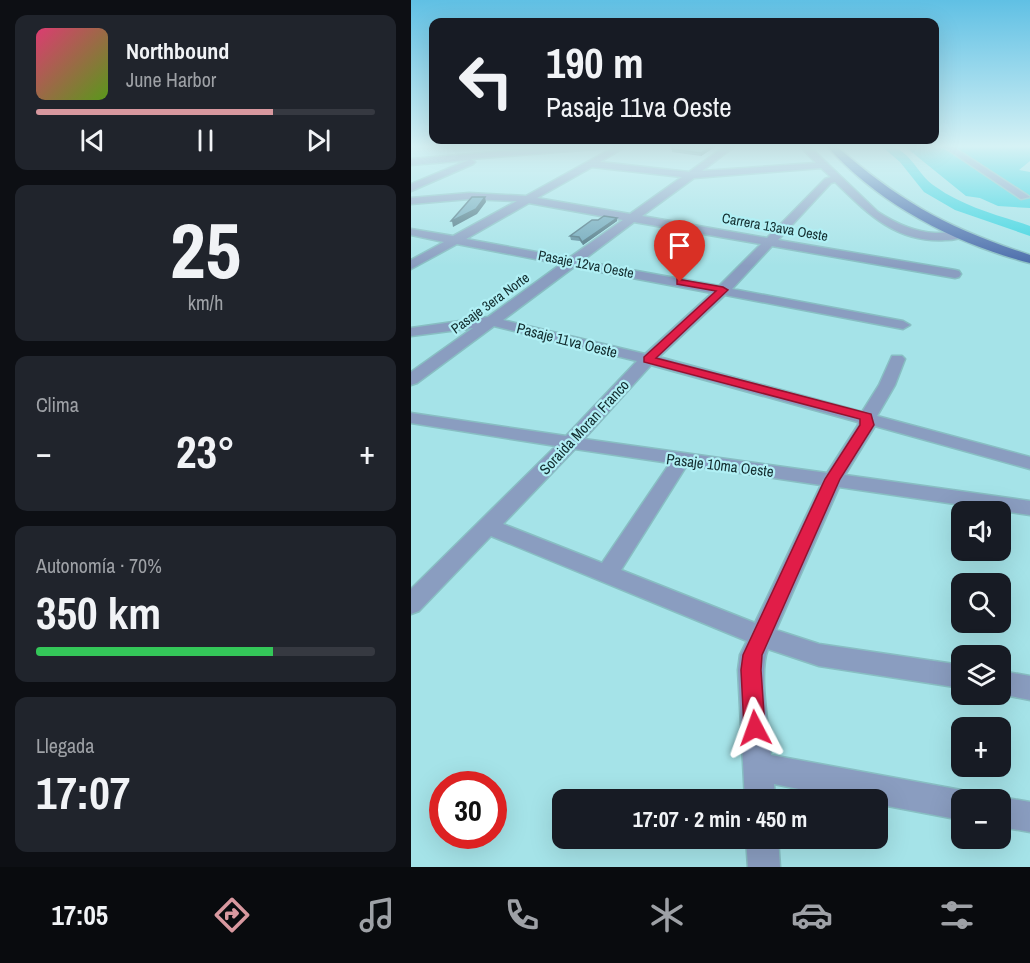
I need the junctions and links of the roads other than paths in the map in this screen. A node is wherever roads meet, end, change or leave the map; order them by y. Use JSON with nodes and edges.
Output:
{"nodes":[{"id":1,"x":552,"y":185,"type":"edge"},
{"id":2,"x":677,"y":185,"type":"edge"},
{"id":3,"x":824,"y":185,"type":"edge"},
{"id":4,"x":845,"y":185,"type":"edge"},
{"id":5,"x":881,"y":185,"type":"edge"},
{"id":6,"x":885,"y":185,"type":"edge"},
{"id":7,"x":1007,"y":185,"type":"edge"},
{"id":8,"x":1025,"y":197,"type":"dead end"},
{"id":9,"x":528,"y":199,"type":"junction"},
{"id":10,"x":411,"y":201,"type":"edge"},
{"id":11,"x":633,"y":217,"type":"junction"},
{"id":12,"x":411,"y":232,"type":"edge"},
{"id":13,"x":961,"y":234,"type":"junction"},
{"id":14,"x":456,"y":240,"type":"junction"},
{"id":15,"x":768,"y":242,"type":"junction"},
{"id":16,"x":1010,"y":249,"type":"junction"},
{"id":17,"x":1030,"y":252,"type":"edge"},
{"id":18,"x":1030,"y":259,"type":"edge"},
{"id":19,"x":572,"y":261,"type":"junction"},
{"id":20,"x":411,"y":265,"type":"edge"},
{"id":21,"x":955,"y":274,"type":"dead end"},
{"id":22,"x":723,"y":290,"type":"junction"},
{"id":23,"x":491,"y":321,"type":"junction"},
{"id":24,"x":903,"y":325,"type":"dead end"},
{"id":25,"x":411,"y":332,"type":"edge"},
{"id":26,"x":648,"y":359,"type":"junction"},
{"id":27,"x":897,"y":359,"type":"dead end"},
{"id":28,"x":411,"y":380,"type":"edge"},
{"id":29,"x":867,"y":417,"type":"junction"},
{"id":30,"x":411,"y":418,"type":"edge"},
{"id":31,"x":570,"y":443,"type":"junction"},
{"id":32,"x":681,"y":460,"type":"junction"},
{"id":33,"x":1030,"y":463,"type":"edge"},
{"id":34,"x":833,"y":479,"type":"junction"},
{"id":35,"x":1030,"y":508,"type":"edge"},
{"id":36,"x":488,"y":526,"type":"junction"},
{"id":37,"x":607,"y":574,"type":"junction"},
{"id":38,"x":411,"y":604,"type":"edge"},
{"id":39,"x":761,"y":636,"type":"junction"},
{"id":40,"x":951,"y":675,"type":"edge"},
{"id":41,"x":1011,"y":685,"type":"edge"},
{"id":42,"x":1030,"y":688,"type":"edge"},
{"id":43,"x":757,"y":767,"type":"junction"},
{"id":44,"x":759,"y":789,"type":"edge"},
{"id":45,"x":951,"y":803,"type":"edge"},
{"id":46,"x":1011,"y":814,"type":"edge"},
{"id":47,"x":1030,"y":817,"type":"edge"},
{"id":48,"x":763,"y":849,"type":"edge"},
{"id":49,"x":764,"y":867,"type":"edge"}],
"edges":[{"from":1,"to":9,"type":"street"},
{"from":2,"to":11,"type":"street","name":"Pasaje 3era Norte"},
{"from":3,"to":15,"type":"street","name":"Soraida Moran Franco"},
{"from":4,"to":13,"type":"street"},
{"from":5,"to":13,"type":"main road"},
{"from":6,"to":16,"type":"main road"},
{"from":7,"to":8,"type":"street"},
{"from":9,"to":10,"type":"street","name":"Carrera 13ava Oeste"},
{"from":9,"to":11,"type":"street","name":"Carrera 13ava Oeste"},
{"from":9,"to":14,"type":"street"},
{"from":11,"to":15,"type":"street","name":"Carrera 13ava Oeste"},
{"from":11,"to":19,"type":"street","name":"Pasaje 3era Norte"},
{"from":12,"to":14,"type":"street","name":"Pasaje 12va Oeste"},
{"from":13,"to":16,"type":"main road"},
{"from":14,"to":19,"type":"street","name":"Pasaje 12va Oeste"},
{"from":14,"to":20,"type":"street"},
{"from":15,"to":21,"type":"street","name":"Carrera 13ava Oeste"},
{"from":15,"to":22,"type":"street","name":"Soraida Moran Franco"},
{"from":16,"to":17,"type":"main road"},
{"from":16,"to":18,"type":"main road"},
{"from":19,"to":22,"type":"street","name":"Pasaje 12va Oeste"},
{"from":19,"to":23,"type":"street","name":"Pasaje 3era Norte"},
{"from":22,"to":24,"type":"street","name":"Pasaje 12va Oeste"},
{"from":22,"to":26,"type":"street","name":"Soraida Moran Franco"},
{"from":23,"to":25,"type":"street"},
{"from":23,"to":26,"type":"street","name":"Pasaje 11va Oeste"},
{"from":23,"to":28,"type":"street","name":"Pasaje 3era Norte"},
{"from":26,"to":29,"type":"street","name":"Pasaje 11va Oeste"},
{"from":26,"to":31,"type":"street","name":"Soraida Moran Franco"},
{"from":27,"to":29,"type":"street"},
{"from":29,"to":33,"type":"street","name":"Pasaje 11va Oeste"},
{"from":29,"to":34,"type":"street"},
{"from":30,"to":31,"type":"street","name":"Pasaje 10ma Oeste"},
{"from":31,"to":32,"type":"street","name":"Pasaje 10ma Oeste"},
{"from":31,"to":36,"type":"street","name":"Soraida Moran Franco"},
{"from":32,"to":34,"type":"street","name":"Pasaje 10ma Oeste"},
{"from":32,"to":37,"type":"street"},
{"from":34,"to":35,"type":"street","name":"Pasaje 10ma Oeste"},
{"from":34,"to":39,"type":"street"},
{"from":36,"to":37,"type":"street"},
{"from":36,"to":38,"type":"street","name":"Soraida Moran Franco"},
{"from":37,"to":39,"type":"street"},
{"from":39,"to":40,"type":"street"},
{"from":39,"to":43,"type":"street"},
{"from":41,"to":42,"type":"street"},
{"from":43,"to":44,"type":"street"},
{"from":43,"to":45,"type":"street"},
{"from":46,"to":47,"type":"street"},
{"from":48,"to":49,"type":"street"}]}
